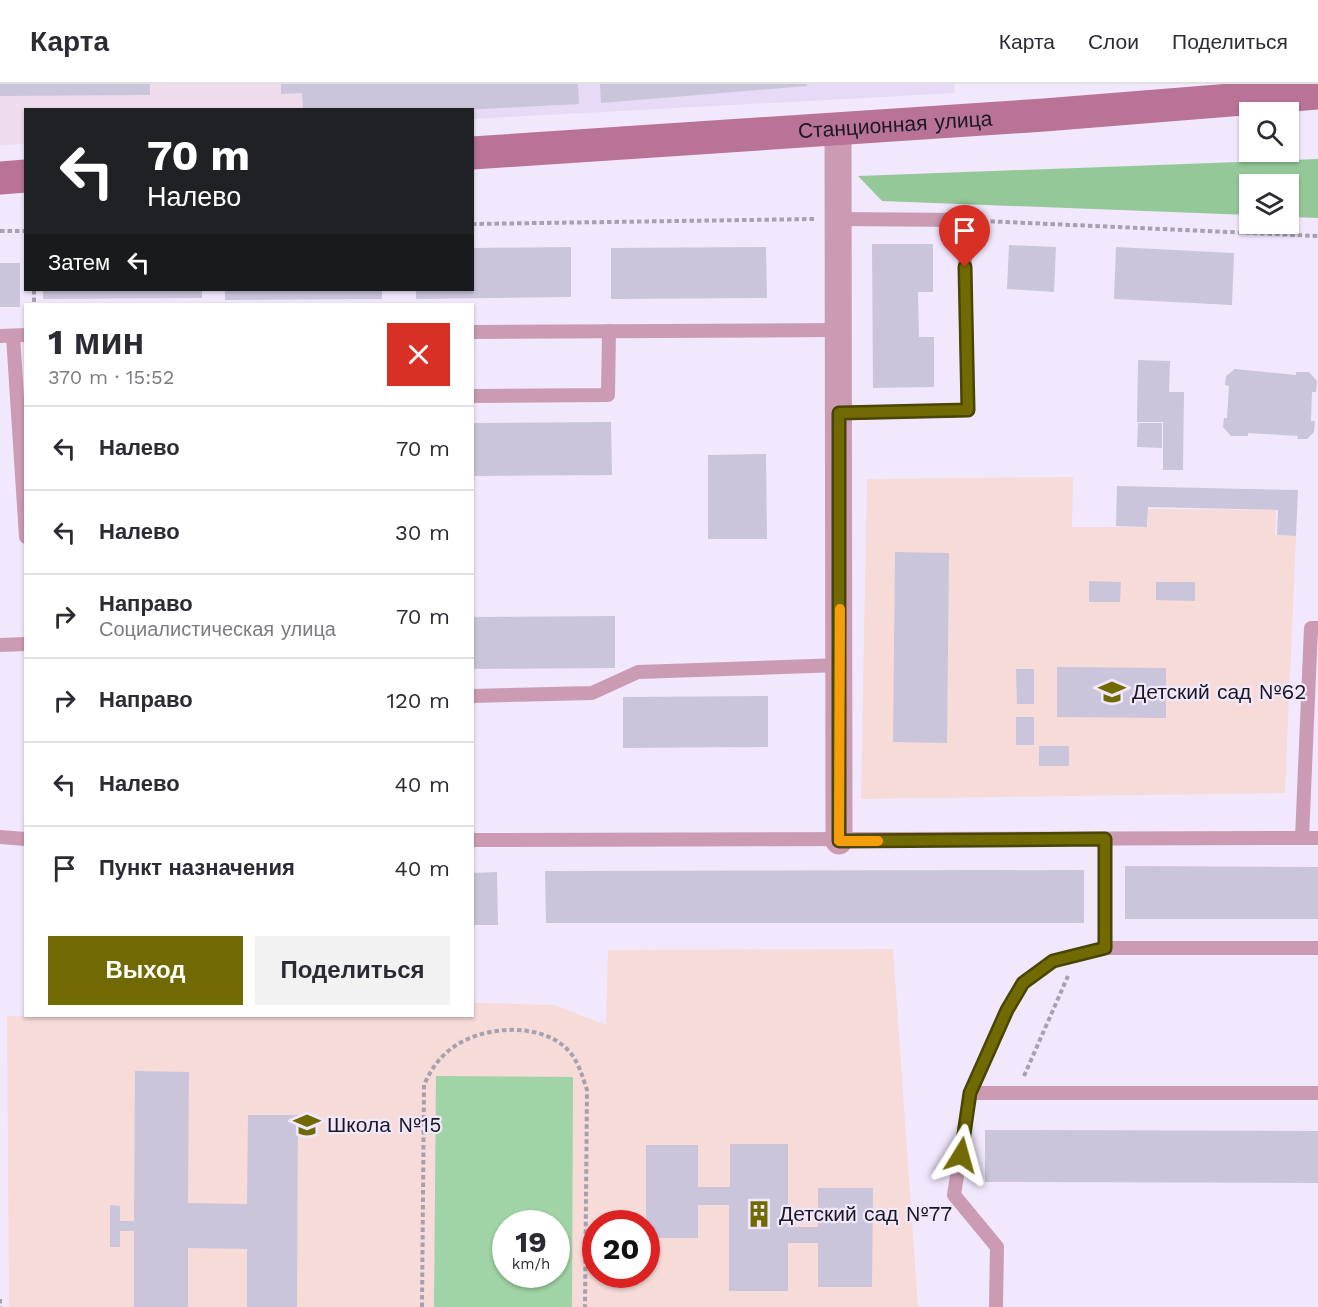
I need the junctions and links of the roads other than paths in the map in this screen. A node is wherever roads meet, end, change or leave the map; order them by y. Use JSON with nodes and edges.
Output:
{"nodes":[{"id":1,"x":1318,"y":93,"type":"edge"},
{"id":2,"x":838,"y":130,"type":"junction"},
{"id":3,"x":474,"y":153,"type":"edge"},
{"id":4,"x":24,"y":176,"type":"edge"},
{"id":5,"x":0,"y":178,"type":"edge"},
{"id":6,"x":838,"y":219,"type":"junction"},
{"id":7,"x":838,"y":330,"type":"junction"},
{"id":8,"x":609,"y":331,"type":"junction"},
{"id":9,"x":474,"y":332,"type":"edge"},
{"id":10,"x":13,"y":336,"type":"edge"},
{"id":11,"x":474,"y":396,"type":"edge"},
{"id":12,"x":839,"y":413,"type":"junction"},
{"id":13,"x":24,"y":506,"type":"edge"},
{"id":14,"x":1318,"y":628,"type":"edge"},
{"id":15,"x":24,"y":644,"type":"edge"},
{"id":16,"x":0,"y":645,"type":"edge"},
{"id":17,"x":840,"y":665,"type":"junction"},
{"id":18,"x":474,"y":696,"type":"edge"},
{"id":19,"x":0,"y":837,"type":"edge"},
{"id":20,"x":1302,"y":838,"type":"junction"},
{"id":21,"x":1318,"y":838,"type":"edge"},
{"id":22,"x":24,"y":839,"type":"edge"},
{"id":23,"x":1105,"y":839,"type":"junction"},
{"id":24,"x":474,"y":840,"type":"edge"},
{"id":25,"x":839,"y":841,"type":"junction"},
{"id":26,"x":1105,"y":948,"type":"junction"},
{"id":27,"x":1318,"y":948,"type":"edge"},
{"id":28,"x":970,"y":1093,"type":"junction"},
{"id":29,"x":1318,"y":1094,"type":"edge"},
{"id":30,"x":996,"y":1307,"type":"edge"}],
"edges":[{"from":1,"to":2,"type":"main road","name":"Станционная улица"},
{"from":2,"to":3,"type":"main road","name":"Станционная улица"},
{"from":2,"to":6,"type":"street"},
{"from":4,"to":5,"type":"main road"},
{"from":6,"to":7,"type":"street"},
{"from":6,"to":12,"type":"lane"},
{"from":7,"to":8,"type":"lane"},
{"from":7,"to":12,"type":"street"},
{"from":8,"to":9,"type":"lane"},
{"from":8,"to":11,"type":"lane"},
{"from":10,"to":13,"type":"lane"},
{"from":12,"to":17,"type":"street"},
{"from":14,"to":20,"type":"lane"},
{"from":15,"to":16,"type":"lane"},
{"from":17,"to":18,"type":"lane"},
{"from":17,"to":25,"type":"street"},
{"from":19,"to":22,"type":"lane"},
{"from":20,"to":21,"type":"lane"},
{"from":20,"to":23,"type":"lane"},
{"from":23,"to":25,"type":"lane"},
{"from":23,"to":26,"type":"lane"},
{"from":24,"to":25,"type":"lane"},
{"from":26,"to":27,"type":"lane"},
{"from":26,"to":28,"type":"lane"},
{"from":28,"to":29,"type":"lane"},
{"from":28,"to":30,"type":"lane"}]}
